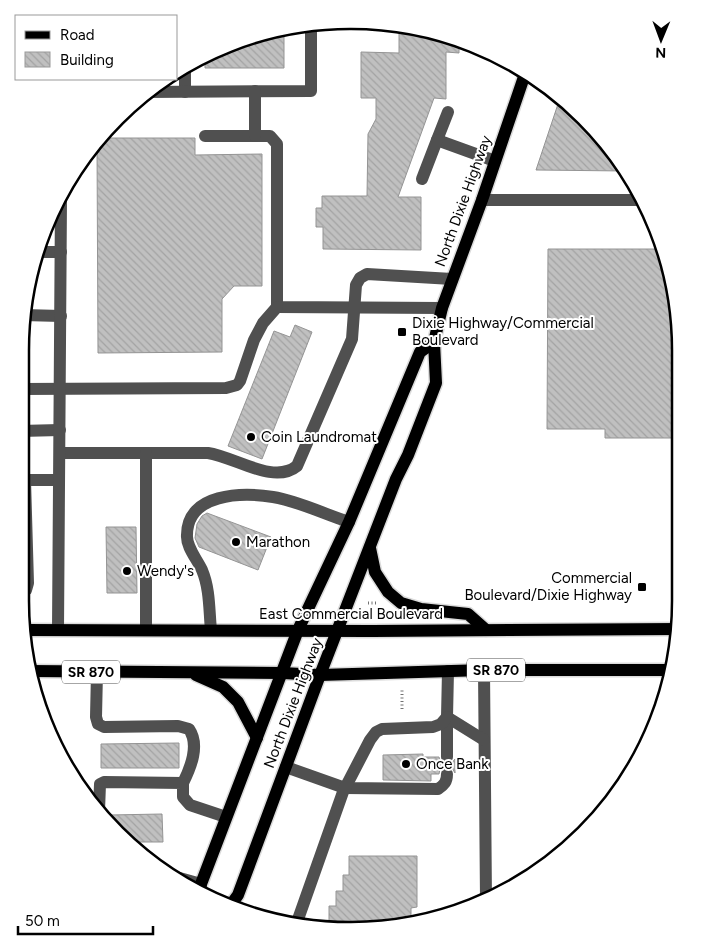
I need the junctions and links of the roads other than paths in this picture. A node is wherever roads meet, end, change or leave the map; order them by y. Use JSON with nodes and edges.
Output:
{"nodes":[{"id":1,"x":311,"y":32,"type":"edge"},
{"id":2,"x":185,"y":75,"type":"edge"},
{"id":3,"x":523,"y":79,"type":"edge"},
{"id":4,"x":255,"y":91,"type":"junction"},
{"id":5,"x":159,"y":92,"type":"edge"},
{"id":6,"x":185,"y":92,"type":"junction"},
{"id":7,"x":448,"y":112,"type":"dead end"},
{"id":8,"x":205,"y":136,"type":"dead end"},
{"id":9,"x":255,"y":136,"type":"junction"},
{"id":10,"x":437,"y":140,"type":"junction"},
{"id":11,"x":495,"y":161,"type":"junction"},
{"id":12,"x":422,"y":179,"type":"dead end"},
{"id":13,"x":482,"y":200,"type":"junction"},
{"id":14,"x":635,"y":200,"type":"edge"},
{"id":15,"x":61,"y":210,"type":"edge"},
{"id":16,"x":44,"y":252,"type":"edge"},
{"id":17,"x":61,"y":252,"type":"junction"},
{"id":18,"x":452,"y":279,"type":"junction"},
{"id":19,"x":277,"y":307,"type":"junction"},
{"id":20,"x":354,"y":307,"type":"junction"},
{"id":21,"x":442,"y":308,"type":"junction"},
{"id":22,"x":31,"y":315,"type":"edge"},
{"id":23,"x":61,"y":316,"type":"junction"},
{"id":24,"x":434,"y":342,"type":"junction"},
{"id":25,"x":60,"y":388,"type":"junction"},
{"id":26,"x":29,"y":389,"type":"edge"},
{"id":27,"x":60,"y":430,"type":"junction"},
{"id":28,"x":29,"y":431,"type":"edge"},
{"id":29,"x":60,"y":453,"type":"junction"},
{"id":30,"x":146,"y":453,"type":"junction"},
{"id":31,"x":29,"y":480,"type":"edge"},
{"id":32,"x":59,"y":480,"type":"junction"},
{"id":33,"x":349,"y":522,"type":"junction"},
{"id":34,"x":370,"y":548,"type":"junction"},
{"id":35,"x":671,"y":629,"type":"edge"},
{"id":36,"x":30,"y":630,"type":"edge"},
{"id":37,"x":58,"y":630,"type":"junction"},
{"id":38,"x":146,"y":630,"type":"junction"},
{"id":39,"x":211,"y":630,"type":"junction"},
{"id":40,"x":298,"y":630,"type":"junction"},
{"id":41,"x":338,"y":630,"type":"junction"},
{"id":42,"x":486,"y":630,"type":"junction"},
{"id":43,"x":484,"y":670,"type":"junction"},
{"id":44,"x":664,"y":670,"type":"edge"},
{"id":45,"x":37,"y":671,"type":"edge"},
{"id":46,"x":448,"y":671,"type":"junction"},
{"id":47,"x":98,"y":672,"type":"junction"},
{"id":48,"x":189,"y":672,"type":"junction"},
{"id":49,"x":283,"y":673,"type":"junction"},
{"id":50,"x":320,"y":675,"type":"junction"},
{"id":51,"x":447,"y":717,"type":"junction"},
{"id":52,"x":257,"y":738,"type":"junction"},
{"id":53,"x":484,"y":740,"type":"junction"},
{"id":54,"x":447,"y":757,"type":"dead end"},
{"id":55,"x":286,"y":767,"type":"junction"},
{"id":56,"x":448,"y":774,"type":"dead end"},
{"id":57,"x":182,"y":783,"type":"junction"},
{"id":58,"x":345,"y":788,"type":"junction"},
{"id":59,"x":99,"y":801,"type":"edge"},
{"id":60,"x":226,"y":817,"type":"junction"},
{"id":61,"x":201,"y":885,"type":"edge"},
{"id":62,"x":486,"y":892,"type":"edge"},
{"id":63,"x":234,"y":900,"type":"edge"},
{"id":64,"x":299,"y":918,"type":"edge"}],
"edges":[{"from":1,"to":4,"type":"street"},
{"from":2,"to":6,"type":"street"},
{"from":3,"to":11,"type":"main road","name":"North Dixie Highway"},
{"from":4,"to":6,"type":"street"},
{"from":4,"to":9,"type":"street"},
{"from":5,"to":6,"type":"street"},
{"from":7,"to":10,"type":"street"},
{"from":8,"to":9,"type":"street"},
{"from":9,"to":19,"type":"street"},
{"from":10,"to":11,"type":"street"},
{"from":10,"to":12,"type":"street"},
{"from":11,"to":13,"type":"main road","name":"North Dixie Highway"},
{"from":13,"to":14,"type":"street"},
{"from":13,"to":18,"type":"main road","name":"North Dixie Highway"},
{"from":15,"to":17,"type":"street"},
{"from":16,"to":17,"type":"street"},
{"from":17,"to":23,"type":"street"},
{"from":18,"to":20,"type":"street"},
{"from":18,"to":21,"type":"main road","name":"North Dixie Highway"},
{"from":19,"to":20,"type":"street"},
{"from":19,"to":25,"type":"street"},
{"from":20,"to":21,"type":"street"},
{"from":20,"to":30,"type":"street"},
{"from":21,"to":24,"type":"main road","name":"North Dixie Highway"},
{"from":22,"to":23,"type":"street"},
{"from":23,"to":25,"type":"street"},
{"from":24,"to":33,"type":"main road","name":"North Dixie Highway"},
{"from":24,"to":34,"type":"main road","name":"North Dixie Highway"},
{"from":25,"to":26,"type":"street"},
{"from":25,"to":27,"type":"street"},
{"from":27,"to":28,"type":"street"},
{"from":27,"to":29,"type":"street"},
{"from":29,"to":30,"type":"street"},
{"from":29,"to":32,"type":"street"},
{"from":30,"to":38,"type":"street"},
{"from":31,"to":32,"type":"street"},
{"from":32,"to":37,"type":"street"},
{"from":33,"to":39,"type":"street"},
{"from":33,"to":40,"type":"main road","name":"North Dixie Highway"},
{"from":34,"to":41,"type":"main road","name":"North Dixie Highway"},
{"from":34,"to":42,"type":"main road"},
{"from":35,"to":42,"type":"main road","name":"East Commercial Boulevard"},
{"from":36,"to":37,"type":"main road","name":"East Commercial Boulevard"},
{"from":37,"to":38,"type":"main road","name":"East Commercial Boulevard"},
{"from":38,"to":39,"type":"main road","name":"East Commercial Boulevard"},
{"from":39,"to":40,"type":"main road","name":"East Commercial Boulevard"},
{"from":40,"to":41,"type":"main road","name":"East Commercial Boulevard"},
{"from":40,"to":49,"type":"main road","name":"North Dixie Highway"},
{"from":41,"to":42,"type":"main road","name":"East Commercial Boulevard"},
{"from":41,"to":50,"type":"main road","name":"North Dixie Highway"},
{"from":43,"to":44,"type":"main road","number":"SR 870"},
{"from":43,"to":46,"type":"main road","number":"SR 870"},
{"from":43,"to":53,"type":"street"},
{"from":45,"to":47,"type":"main road","number":"SR 870"},
{"from":46,"to":50,"type":"main road","number":"SR 870"},
{"from":46,"to":51,"type":"street"},
{"from":47,"to":48,"type":"main road","number":"SR 870"},
{"from":47,"to":57,"type":"street"},
{"from":48,"to":49,"type":"main road","number":"SR 870"},
{"from":48,"to":52,"type":"main road"},
{"from":49,"to":50,"type":"main road","number":"SR 870"},
{"from":49,"to":52,"type":"main road","name":"North Dixie Highway"},
{"from":50,"to":55,"type":"main road","name":"North Dixie Highway"},
{"from":51,"to":53,"type":"street"},
{"from":51,"to":54,"type":"street"},
{"from":51,"to":58,"type":"street"},
{"from":52,"to":60,"type":"main road","name":"North Dixie Highway"},
{"from":53,"to":62,"type":"street"},
{"from":55,"to":58,"type":"street"},
{"from":55,"to":63,"type":"main road","name":"North Dixie Highway"},
{"from":56,"to":58,"type":"street"},
{"from":57,"to":59,"type":"street"},
{"from":57,"to":60,"type":"street"},
{"from":58,"to":64,"type":"street"},
{"from":60,"to":61,"type":"main road","name":"North Dixie Highway"}]}
